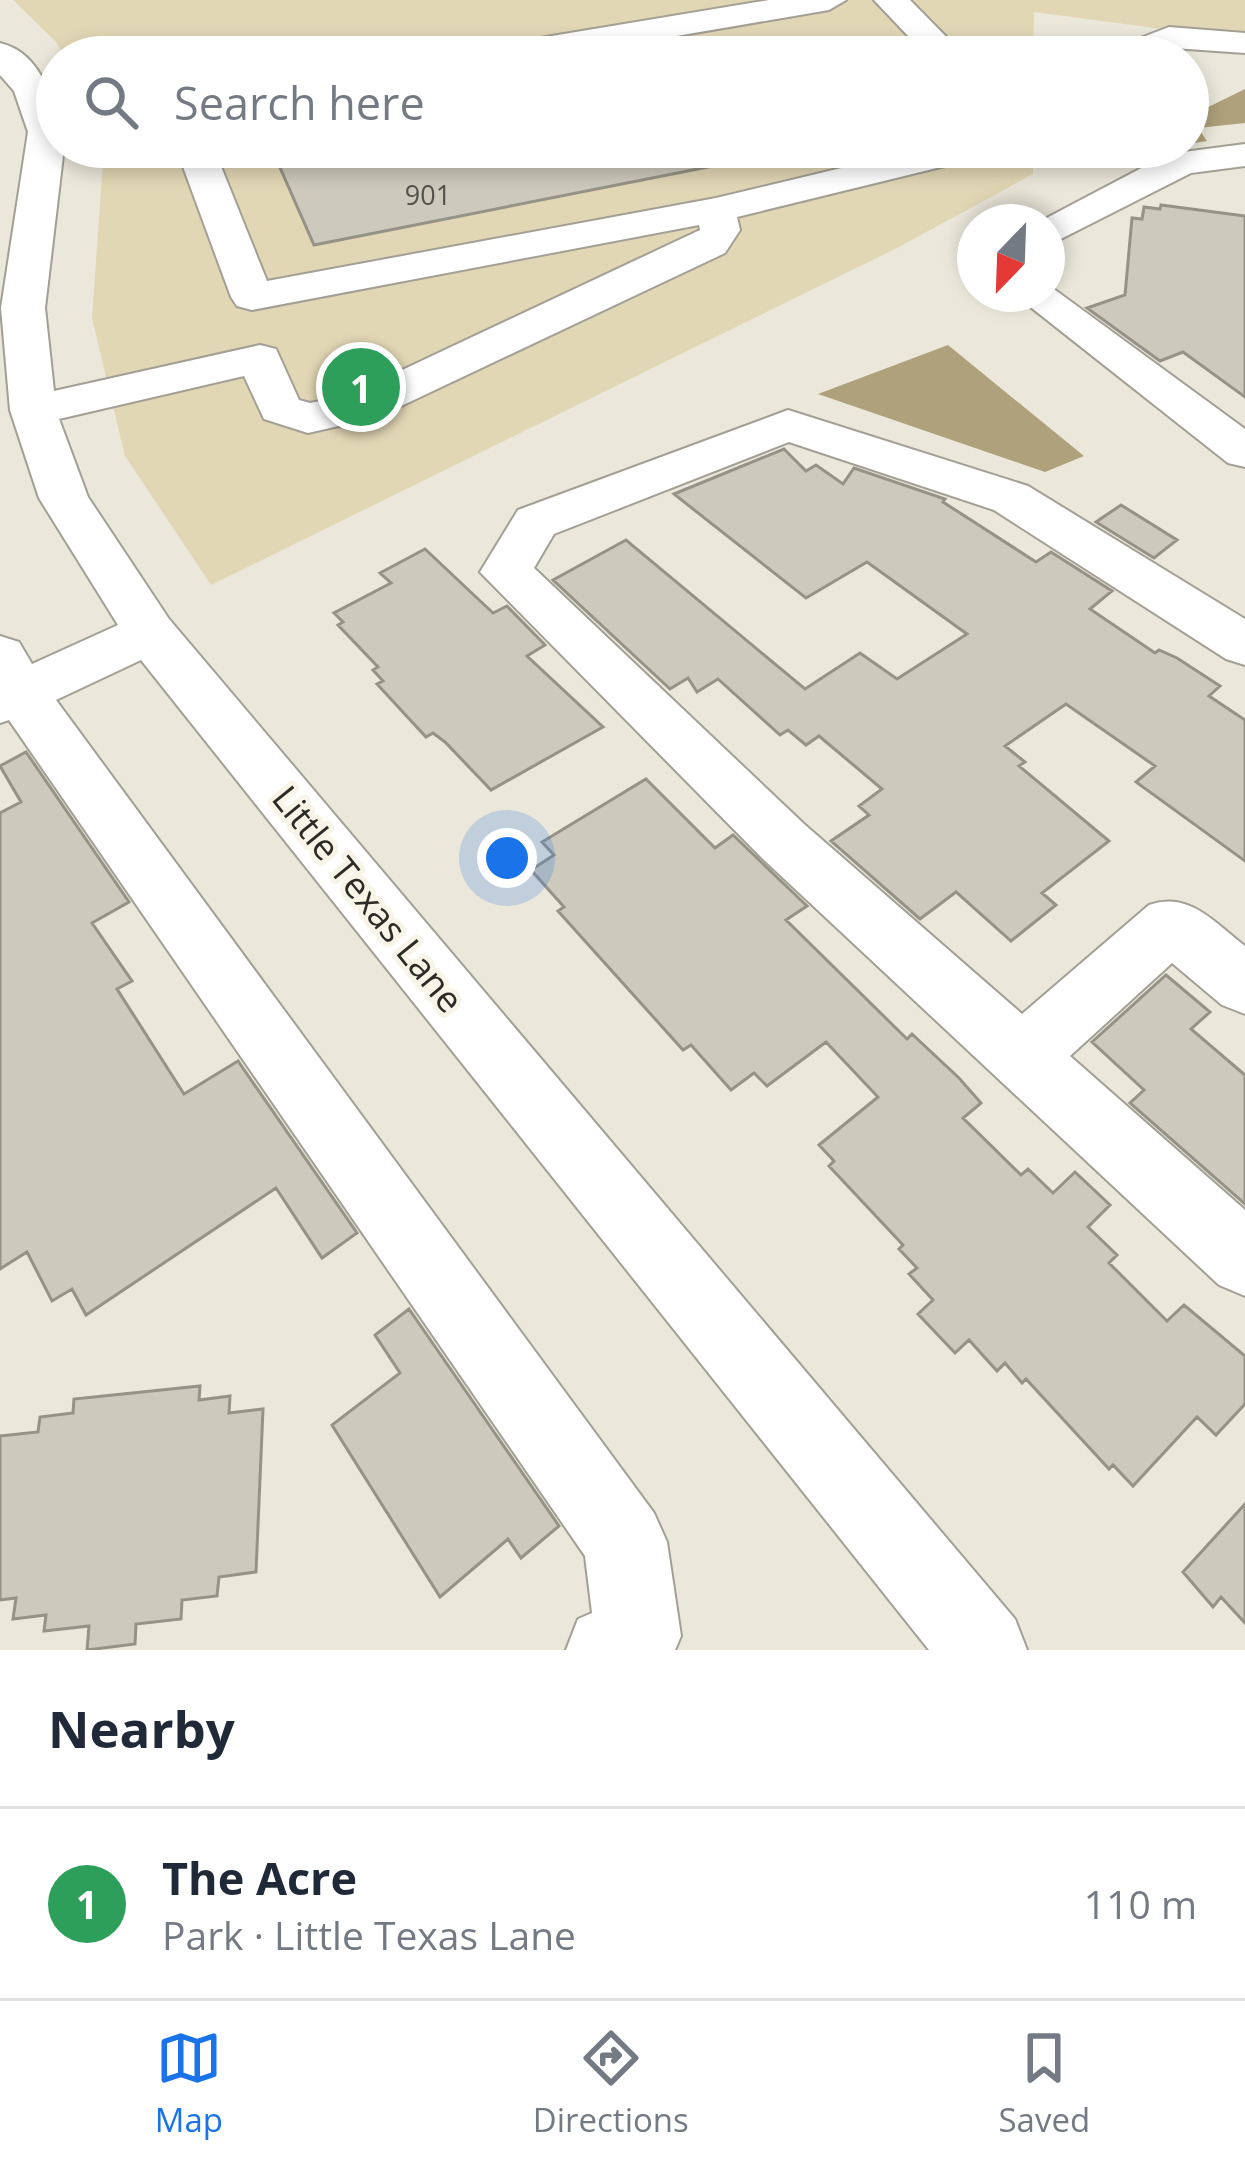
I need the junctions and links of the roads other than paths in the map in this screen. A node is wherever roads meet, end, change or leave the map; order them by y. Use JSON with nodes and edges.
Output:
{"nodes":[{"id":1,"x":830,"y":0,"type":"edge"},
{"id":2,"x":891,"y":0,"type":"edge"},
{"id":3,"x":617,"y":36,"type":"edge"},
{"id":4,"x":926,"y":36,"type":"edge"},
{"id":5,"x":1209,"y":40,"type":"edge"},
{"id":6,"x":1245,"y":43,"type":"edge"},
{"id":7,"x":0,"y":52,"type":"edge"},
{"id":8,"x":35,"y":135,"type":"edge"},
{"id":9,"x":1245,"y":154,"type":"edge"},
{"id":10,"x":1209,"y":159,"type":"edge"},
{"id":11,"x":203,"y":168,"type":"edge"},
{"id":12,"x":890,"y":168,"type":"edge"},
{"id":13,"x":1171,"y":168,"type":"edge"},
{"id":14,"x":716,"y":210,"type":"junction"},
{"id":15,"x":1065,"y":224,"type":"edge"},
{"id":16,"x":252,"y":297,"type":"junction"},
{"id":17,"x":1059,"y":312,"type":"edge"},
{"id":18,"x":260,"y":359,"type":"junction"},
{"id":19,"x":33,"y":410,"type":"junction"},
{"id":20,"x":1245,"y":452,"type":"edge"},
{"id":21,"x":150,"y":633,"type":"junction"},
{"id":22,"x":1245,"y":646,"type":"edge"},
{"id":23,"x":6,"y":682,"type":"edge"},
{"id":24,"x":1245,"y":985,"type":"edge"},
{"id":25,"x":1021,"y":1057,"type":"junction"},
{"id":26,"x":1245,"y":1259,"type":"edge"},
{"id":27,"x":609,"y":1650,"type":"edge"},
{"id":28,"x":984,"y":1650,"type":"edge"}],
"edges":[{"from":1,"to":3,"type":"street"},
{"from":2,"to":4,"type":"street"},
{"from":5,"to":6,"type":"street"},
{"from":7,"to":8,"type":"street","name":"Little Texas Lane"},
{"from":8,"to":19,"type":"street","name":"Little Texas Lane"},
{"from":9,"to":10,"type":"street"},
{"from":11,"to":16,"type":"street"},
{"from":12,"to":14,"type":"street"},
{"from":13,"to":15,"type":"street"},
{"from":14,"to":16,"type":"street"},
{"from":14,"to":18,"type":"street"},
{"from":16,"to":18,"type":"street"},
{"from":17,"to":20,"type":"street"},
{"from":18,"to":19,"type":"street"},
{"from":19,"to":21,"type":"street","name":"Little Texas Lane"},
{"from":21,"to":23,"type":"street"},
{"from":21,"to":28,"type":"street","name":"Little Texas Lane"},
{"from":22,"to":25,"type":"street"},
{"from":23,"to":27,"type":"street"},
{"from":24,"to":25,"type":"street"},
{"from":25,"to":26,"type":"street"}]}
